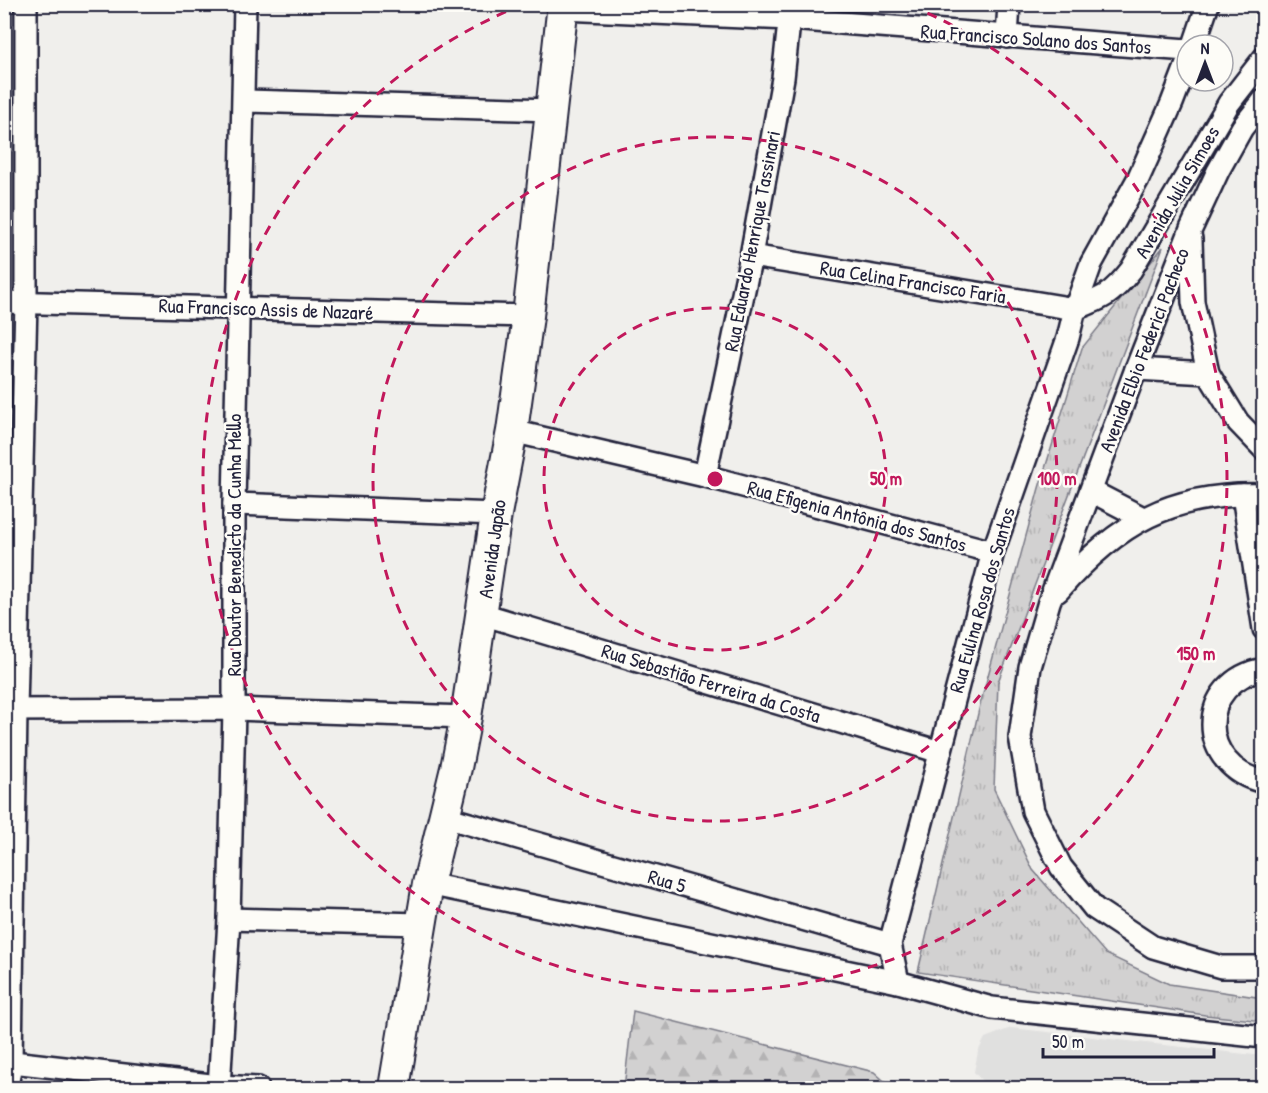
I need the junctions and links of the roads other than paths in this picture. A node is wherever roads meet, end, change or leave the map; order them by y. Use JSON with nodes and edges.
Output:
{"nodes":[{"id":1,"x":26,"y":4,"type":"edge"},
{"id":2,"x":245,"y":4,"type":"edge"},
{"id":3,"x":1009,"y":4,"type":"edge"},
{"id":4,"x":1208,"y":4,"type":"edge"},
{"id":5,"x":563,"y":7,"type":"edge"},
{"id":6,"x":791,"y":12,"type":"edge"},
{"id":7,"x":1198,"y":33,"type":"edge"},
{"id":8,"x":1007,"y":37,"type":"junction"},
{"id":9,"x":1175,"y":49,"type":"edge"},
{"id":10,"x":1263,"y":58,"type":"edge"},
{"id":11,"x":1176,"y":93,"type":"edge"},
{"id":12,"x":1263,"y":100,"type":"edge"},
{"id":13,"x":244,"y":101,"type":"junction"},
{"id":14,"x":552,"y":111,"type":"junction"},
{"id":15,"x":1191,"y":229,"type":"junction"},
{"id":16,"x":751,"y":256,"type":"junction"},
{"id":17,"x":4,"y":302,"type":"edge"},
{"id":18,"x":26,"y":302,"type":"junction"},
{"id":19,"x":237,"y":308,"type":"junction"},
{"id":20,"x":1075,"y":309,"type":"junction"},
{"id":21,"x":528,"y":316,"type":"junction"},
{"id":22,"x":1136,"y":369,"type":"junction"},
{"id":23,"x":1209,"y":373,"type":"junction"},
{"id":24,"x":512,"y":431,"type":"junction"},
{"id":25,"x":1263,"y":449,"type":"edge"},
{"id":26,"x":705,"y":476,"type":"junction"},
{"id":27,"x":1091,"y":491,"type":"junction"},
{"id":28,"x":1253,"y":495,"type":"edge"},
{"id":29,"x":234,"y":504,"type":"junction"},
{"id":30,"x":496,"y":514,"type":"junction"},
{"id":31,"x":1143,"y":518,"type":"junction"},
{"id":32,"x":993,"y":552,"type":"junction"},
{"id":33,"x":1049,"y":602,"type":"junction"},
{"id":34,"x":482,"y":615,"type":"junction"},
{"id":35,"x":1263,"y":628,"type":"edge"},
{"id":36,"x":1263,"y":669,"type":"edge"},
{"id":37,"x":10,"y":710,"type":"edge"},
{"id":38,"x":234,"y":710,"type":"junction"},
{"id":39,"x":466,"y":717,"type":"junction"},
{"id":40,"x":940,"y":752,"type":"junction"},
{"id":41,"x":1263,"y":782,"type":"edge"},
{"id":42,"x":445,"y":817,"type":"junction"},
{"id":43,"x":428,"y":884,"type":"junction"},
{"id":44,"x":229,"y":919,"type":"junction"},
{"id":45,"x":421,"y":924,"type":"junction"},
{"id":46,"x":890,"y":944,"type":"junction"},
{"id":47,"x":1263,"y":967,"type":"edge"},
{"id":48,"x":898,"y":982,"type":"junction"},
{"id":49,"x":1263,"y":1038,"type":"edge"},
{"id":50,"x":8,"y":1061,"type":"edge"},
{"id":51,"x":219,"y":1087,"type":"edge"},
{"id":52,"x":8,"y":1089,"type":"edge"},
{"id":53,"x":258,"y":1089,"type":"edge"},
{"id":54,"x":394,"y":1089,"type":"edge"}],
"edges":[{"from":1,"to":18,"type":"street"},
{"from":2,"to":13,"type":"street","name":"Rua Doutor Benedicto da Cunha Mello"},
{"from":3,"to":8,"type":"street"},
{"from":4,"to":7,"type":"street"},
{"from":5,"to":6,"type":"street","name":"Rua Francisco Solano dos Santos"},
{"from":5,"to":14,"type":"main road","name":"Avenida Japão"},
{"from":6,"to":8,"type":"street","name":"Rua Francisco Solano dos Santos"},
{"from":6,"to":16,"type":"street","name":"Rua Eduardo Henrique Tassinari"},
{"from":8,"to":9,"type":"street","name":"Rua Francisco Solano dos Santos"},
{"from":10,"to":20,"type":"street","name":"Avenida Julia Simoes"},
{"from":11,"to":20,"type":"street","name":"Rua Eulina Rosa dos Santos"},
{"from":12,"to":15,"type":"street","name":"Avenida Elbio Federici Pacheco"},
{"from":13,"to":14,"type":"street"},
{"from":13,"to":19,"type":"street","name":"Rua Doutor Benedicto da Cunha Mello"},
{"from":14,"to":21,"type":"main road","name":"Avenida Japão"},
{"from":15,"to":22,"type":"street","name":"Avenida Elbio Federici Pacheco"},
{"from":15,"to":23,"type":"street"},
{"from":16,"to":20,"type":"street","name":"Rua Celina Francisco Faria"},
{"from":16,"to":26,"type":"street","name":"Rua Eduardo Henrique Tassinari"},
{"from":17,"to":18,"type":"street","name":"Rua Francisco Assis de Nazaré"},
{"from":18,"to":19,"type":"street","name":"Rua Francisco Assis de Nazaré"},
{"from":18,"to":37,"type":"street"},
{"from":19,"to":21,"type":"street","name":"Rua Francisco Assis de Nazaré"},
{"from":19,"to":29,"type":"street","name":"Rua Doutor Benedicto da Cunha Mello"},
{"from":20,"to":32,"type":"street","name":"Rua Eulina Rosa dos Santos"},
{"from":21,"to":24,"type":"main road","name":"Avenida Japão"},
{"from":22,"to":23,"type":"street"},
{"from":22,"to":27,"type":"street","name":"Avenida Elbio Federici Pacheco"},
{"from":23,"to":25,"type":"street"},
{"from":24,"to":26,"type":"street","name":"Rua Efigenia Antônia dos Santos"},
{"from":24,"to":30,"type":"main road","name":"Avenida Japão"},
{"from":26,"to":32,"type":"street","name":"Rua Efigenia Antônia dos Santos"},
{"from":27,"to":31,"type":"street"},
{"from":27,"to":33,"type":"street","name":"Avenida Elbio Federici Pacheco"},
{"from":28,"to":31,"type":"street"},
{"from":28,"to":35,"type":"street"},
{"from":29,"to":30,"type":"street"},
{"from":29,"to":38,"type":"street","name":"Rua Doutor Benedicto da Cunha Mello"},
{"from":30,"to":34,"type":"main road","name":"Avenida Japão"},
{"from":31,"to":33,"type":"street"},
{"from":32,"to":40,"type":"street","name":"Rua Eulina Rosa dos Santos"},
{"from":33,"to":47,"type":"street","name":"Avenida Elbio Federici Pacheco"},
{"from":34,"to":39,"type":"main road","name":"Avenida Japão"},
{"from":34,"to":40,"type":"street","name":"Rua Sebastião Ferreira da Costa"},
{"from":36,"to":41,"type":"street"},
{"from":37,"to":38,"type":"street"},
{"from":37,"to":50,"type":"street"},
{"from":38,"to":39,"type":"street"},
{"from":38,"to":44,"type":"street","name":"Rua Doutor Benedicto da Cunha Mello"},
{"from":39,"to":42,"type":"main road","name":"Avenida Japão"},
{"from":40,"to":46,"type":"street","name":"Rua Eulina Rosa dos Santos"},
{"from":42,"to":43,"type":"main road","name":"Avenida Japão"},
{"from":42,"to":46,"type":"street","name":"Rua 5"},
{"from":43,"to":45,"type":"main road","name":"Avenida Japão"},
{"from":43,"to":48,"type":"street"},
{"from":44,"to":45,"type":"street"},
{"from":44,"to":51,"type":"street","name":"Rua Doutor Benedicto da Cunha Mello"},
{"from":45,"to":54,"type":"main road","name":"Avenida Japão"},
{"from":46,"to":48,"type":"street","name":"Rua Eulina Rosa dos Santos"},
{"from":48,"to":49,"type":"street"},
{"from":50,"to":51,"type":"street"},
{"from":50,"to":52,"type":"street"},
{"from":51,"to":53,"type":"street"}]}
